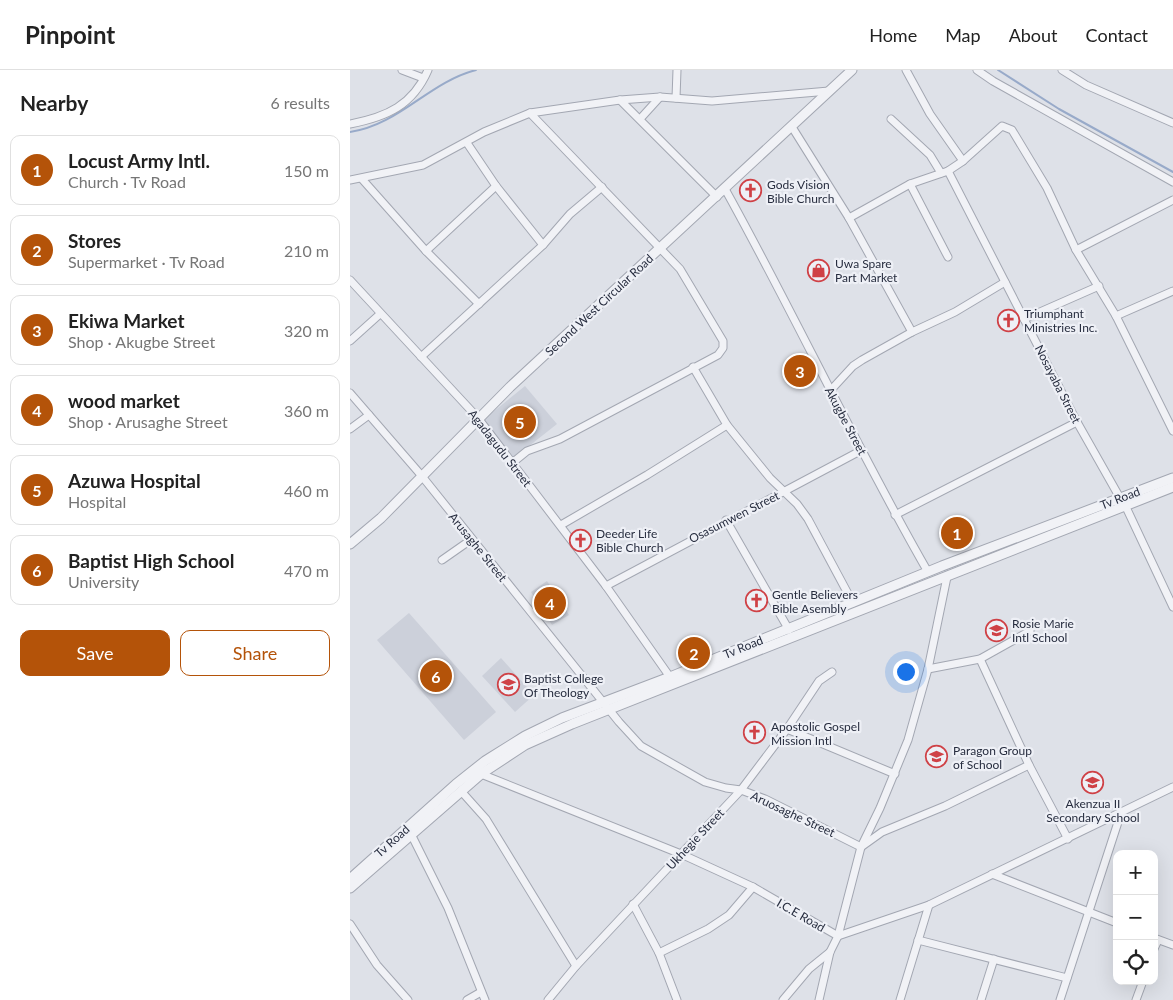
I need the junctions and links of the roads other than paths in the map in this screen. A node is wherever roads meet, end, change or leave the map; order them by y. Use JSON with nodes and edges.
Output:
{"nodes":[{"id":1,"x":402,"y":70,"type":"edge"},
{"id":2,"x":428,"y":70,"type":"edge"},
{"id":3,"x":677,"y":70,"type":"edge"},
{"id":4,"x":852,"y":70,"type":"edge"},
{"id":5,"x":906,"y":70,"type":"edge"},
{"id":6,"x":977,"y":70,"type":"edge"},
{"id":7,"x":1062,"y":70,"type":"edge"},
{"id":8,"x":423,"y":78,"type":"junction"},
{"id":9,"x":829,"y":91,"type":"junction"},
{"id":10,"x":660,"y":97,"type":"junction"},
{"id":11,"x":676,"y":98,"type":"junction"},
{"id":12,"x":620,"y":100,"type":"junction"},
{"id":13,"x":530,"y":114,"type":"junction"},
{"id":14,"x":640,"y":119,"type":"junction"},
{"id":15,"x":891,"y":119,"type":"dead end"},
{"id":16,"x":1173,"y":123,"type":"edge"},
{"id":17,"x":350,"y":124,"type":"edge"},
{"id":18,"x":792,"y":127,"type":"junction"},
{"id":19,"x":467,"y":144,"type":"junction"},
{"id":20,"x":963,"y":161,"type":"junction"},
{"id":21,"x":944,"y":172,"type":"junction"},
{"id":22,"x":362,"y":179,"type":"junction"},
{"id":23,"x":350,"y":180,"type":"edge"},
{"id":24,"x":1173,"y":182,"type":"edge"},
{"id":25,"x":910,"y":184,"type":"junction"},
{"id":26,"x":496,"y":186,"type":"junction"},
{"id":27,"x":602,"y":187,"type":"junction"},
{"id":28,"x":725,"y":189,"type":"junction"},
{"id":29,"x":717,"y":197,"type":"junction"},
{"id":30,"x":1173,"y":200,"type":"edge"},
{"id":31,"x":849,"y":218,"type":"junction"},
{"id":32,"x":543,"y":245,"type":"junction"},
{"id":33,"x":660,"y":247,"type":"junction"},
{"id":34,"x":426,"y":250,"type":"junction"},
{"id":35,"x":1076,"y":250,"type":"junction"},
{"id":36,"x":948,"y":256,"type":"dead end"},
{"id":37,"x":350,"y":280,"type":"edge"},
{"id":38,"x":1005,"y":282,"type":"junction"},
{"id":39,"x":1099,"y":286,"type":"junction"},
{"id":40,"x":1173,"y":291,"type":"edge"},
{"id":41,"x":479,"y":304,"type":"junction"},
{"id":42,"x":380,"y":314,"type":"junction"},
{"id":43,"x":1116,"y":316,"type":"junction"},
{"id":44,"x":1024,"y":319,"type":"junction"},
{"id":45,"x":912,"y":332,"type":"junction"},
{"id":46,"x":350,"y":342,"type":"edge"},
{"id":47,"x":421,"y":357,"type":"junction"},
{"id":48,"x":693,"y":367,"type":"junction"},
{"id":49,"x":830,"y":391,"type":"junction"},
{"id":50,"x":350,"y":393,"type":"edge"},
{"id":51,"x":369,"y":415,"type":"junction"},
{"id":52,"x":478,"y":418,"type":"junction"},
{"id":53,"x":1077,"y":422,"type":"junction"},
{"id":54,"x":727,"y":425,"type":"junction"},
{"id":55,"x":350,"y":429,"type":"edge"},
{"id":56,"x":1173,"y":431,"type":"edge"},
{"id":57,"x":862,"y":450,"type":"junction"},
{"id":58,"x":512,"y":464,"type":"junction"},
{"id":59,"x":421,"y":475,"type":"junction"},
{"id":60,"x":1173,"y":478,"type":"edge"},
{"id":61,"x":1173,"y":487,"type":"edge"},
{"id":62,"x":783,"y":492,"type":"junction"},
{"id":63,"x":1122,"y":502,"type":"junction"},
{"id":64,"x":895,"y":515,"type":"junction"},
{"id":65,"x":726,"y":520,"type":"junction"},
{"id":66,"x":561,"y":525,"type":"junction"},
{"id":67,"x":472,"y":539,"type":"junction"},
{"id":68,"x":350,"y":544,"type":"edge"},
{"id":69,"x":978,"y":552,"type":"junction"},
{"id":70,"x":442,"y":560,"type":"dead end"},
{"id":71,"x":984,"y":562,"type":"junction"},
{"id":72,"x":928,"y":572,"type":"junction"},
{"id":73,"x":947,"y":577,"type":"junction"},
{"id":74,"x":606,"y":586,"type":"junction"},
{"id":75,"x":853,"y":603,"type":"junction"},
{"id":76,"x":1173,"y":607,"type":"edge"},
{"id":77,"x":789,"y":630,"type":"junction"},
{"id":78,"x":1030,"y":631,"type":"dead end"},
{"id":79,"x":980,"y":659,"type":"junction"},
{"id":80,"x":928,"y":669,"type":"junction"},
{"id":81,"x":832,"y":672,"type":"dead end"},
{"id":82,"x":670,"y":677,"type":"junction"},
{"id":83,"x":605,"y":707,"type":"junction"},
{"id":84,"x":787,"y":729,"type":"junction"},
{"id":85,"x":1029,"y":765,"type":"junction"},
{"id":86,"x":481,"y":774,"type":"junction"},
{"id":87,"x":895,"y":774,"type":"junction"},
{"id":88,"x":1173,"y":787,"type":"edge"},
{"id":89,"x":462,"y":790,"type":"junction"},
{"id":90,"x":741,"y":790,"type":"junction"},
{"id":91,"x":1121,"y":813,"type":"junction"},
{"id":92,"x":411,"y":834,"type":"junction"},
{"id":93,"x":1068,"y":839,"type":"junction"},
{"id":94,"x":861,"y":847,"type":"junction"},
{"id":95,"x":681,"y":854,"type":"junction"},
{"id":96,"x":992,"y":874,"type":"junction"},
{"id":97,"x":350,"y":879,"type":"edge"},
{"id":98,"x":753,"y":887,"type":"junction"},
{"id":99,"x":350,"y":888,"type":"edge"},
{"id":100,"x":633,"y":904,"type":"junction"},
{"id":101,"x":929,"y":905,"type":"junction"},
{"id":102,"x":1089,"y":912,"type":"junction"},
{"id":103,"x":1113,"y":922,"type":"edge"},
{"id":104,"x":350,"y":924,"type":"edge"},
{"id":105,"x":838,"y":936,"type":"junction"},
{"id":106,"x":918,"y":940,"type":"junction"},
{"id":107,"x":1158,"y":940,"type":"edge"},
{"id":108,"x":1173,"y":945,"type":"edge"},
{"id":109,"x":830,"y":952,"type":"junction"},
{"id":110,"x":658,"y":953,"type":"junction"},
{"id":111,"x":994,"y":959,"type":"junction"},
{"id":112,"x":576,"y":966,"type":"junction"},
{"id":113,"x":1067,"y":978,"type":"junction"},
{"id":114,"x":1142,"y":985,"type":"edge"},
{"id":115,"x":481,"y":992,"type":"junction"},
{"id":116,"x":408,"y":1000,"type":"edge"},
{"id":117,"x":467,"y":1000,"type":"edge"},
{"id":118,"x":484,"y":1000,"type":"edge"},
{"id":119,"x":548,"y":1000,"type":"edge"},
{"id":120,"x":677,"y":1000,"type":"edge"},
{"id":121,"x":783,"y":1000,"type":"edge"},
{"id":122,"x":819,"y":1000,"type":"edge"},
{"id":123,"x":900,"y":1000,"type":"edge"},
{"id":124,"x":980,"y":1000,"type":"edge"},
{"id":125,"x":1060,"y":1000,"type":"edge"},
{"id":126,"x":1136,"y":1000,"type":"edge"}],
"edges":[{"from":1,"to":8,"type":"street"},
{"from":2,"to":8,"type":"street"},
{"from":3,"to":11,"type":"street"},
{"from":4,"to":9,"type":"street","name":"Second West Circular Road"},
{"from":5,"to":20,"type":"street"},
{"from":6,"to":24,"type":"street"},
{"from":7,"to":16,"type":"street"},
{"from":8,"to":17,"type":"street"},
{"from":9,"to":11,"type":"street"},
{"from":9,"to":18,"type":"street","name":"Second West Circular Road"},
{"from":10,"to":11,"type":"street"},
{"from":10,"to":12,"type":"street"},
{"from":10,"to":14,"type":"street"},
{"from":12,"to":13,"type":"street"},
{"from":12,"to":14,"type":"street"},
{"from":13,"to":19,"type":"street"},
{"from":13,"to":27,"type":"street"},
{"from":14,"to":29,"type":"street"},
{"from":15,"to":21,"type":"street","name":"Nosayaba Street"},
{"from":18,"to":28,"type":"street","name":"Second West Circular Road"},
{"from":18,"to":31,"type":"street"},
{"from":19,"to":22,"type":"street"},
{"from":19,"to":26,"type":"street"},
{"from":20,"to":21,"type":"street"},
{"from":20,"to":35,"type":"street"},
{"from":21,"to":25,"type":"street"},
{"from":21,"to":38,"type":"street","name":"Nosayaba Street"},
{"from":22,"to":23,"type":"street"},
{"from":22,"to":34,"type":"street"},
{"from":25,"to":31,"type":"street"},
{"from":25,"to":36,"type":"street"},
{"from":26,"to":32,"type":"street"},
{"from":26,"to":34,"type":"street"},
{"from":27,"to":32,"type":"street"},
{"from":27,"to":33,"type":"street"},
{"from":28,"to":29,"type":"street","name":"Second West Circular Road"},
{"from":28,"to":49,"type":"street","name":"Akugbe Street"},
{"from":29,"to":33,"type":"street","name":"Second West Circular Road"},
{"from":30,"to":35,"type":"street"},
{"from":31,"to":45,"type":"street"},
{"from":32,"to":41,"type":"street"},
{"from":33,"to":48,"type":"street"},
{"from":33,"to":52,"type":"street","name":"Second West Circular Road"},
{"from":34,"to":41,"type":"street"},
{"from":35,"to":39,"type":"street"},
{"from":37,"to":42,"type":"street","name":"Agadagudu Street"},
{"from":38,"to":44,"type":"street","name":"Nosayaba Street"},
{"from":38,"to":45,"type":"street"},
{"from":39,"to":43,"type":"street"},
{"from":39,"to":44,"type":"street"},
{"from":40,"to":43,"type":"street"},
{"from":41,"to":47,"type":"street"},
{"from":42,"to":46,"type":"street"},
{"from":42,"to":47,"type":"street","name":"Agadagudu Street"},
{"from":43,"to":56,"type":"street"},
{"from":44,"to":53,"type":"street","name":"Nosayaba Street"},
{"from":45,"to":49,"type":"street"},
{"from":47,"to":52,"type":"street","name":"Agadagudu Street"},
{"from":48,"to":54,"type":"street"},
{"from":48,"to":58,"type":"street"},
{"from":49,"to":57,"type":"street","name":"Akugbe Street"},
{"from":50,"to":51,"type":"street","name":"Arusaghe Street"},
{"from":51,"to":55,"type":"street"},
{"from":51,"to":59,"type":"street","name":"Arusaghe Street"},
{"from":52,"to":58,"type":"street","name":"Agadagudu Street"},
{"from":52,"to":59,"type":"street","name":"Second West Circular Road"},
{"from":53,"to":63,"type":"street","name":"Nosayaba Street"},
{"from":53,"to":64,"type":"street"},
{"from":54,"to":62,"type":"street"},
{"from":54,"to":66,"type":"street"},
{"from":57,"to":62,"type":"street","name":"Osasumwen Street"},
{"from":57,"to":64,"type":"street","name":"Akugbe Street"},
{"from":58,"to":66,"type":"street","name":"Agadagudu Street"},
{"from":59,"to":67,"type":"street","name":"Arusaghe Street"},
{"from":59,"to":68,"type":"street","name":"Second West Circular Road"},
{"from":60,"to":63,"type":"street","name":"Tv Road"},
{"from":61,"to":63,"type":"street","name":"Tv Road"},
{"from":62,"to":65,"type":"street","name":"Osasumwen Street"},
{"from":62,"to":75,"type":"street"},
{"from":63,"to":69,"type":"street","name":"Tv Road"},
{"from":63,"to":71,"type":"street","name":"Tv Road"},
{"from":63,"to":76,"type":"street","name":"Nosayaba Street"},
{"from":64,"to":72,"type":"street","name":"Akugbe Street"},
{"from":65,"to":74,"type":"street","name":"Osasumwen Street"},
{"from":65,"to":77,"type":"street"},
{"from":66,"to":74,"type":"street","name":"Agadagudu Street"},
{"from":67,"to":70,"type":"street"},
{"from":67,"to":83,"type":"street","name":"Arusaghe Street"},
{"from":69,"to":71,"type":"street"},
{"from":69,"to":72,"type":"street","name":"Tv Road"},
{"from":71,"to":73,"type":"street","name":"Tv Road"},
{"from":72,"to":75,"type":"street","name":"Tv Road"},
{"from":73,"to":80,"type":"street"},
{"from":73,"to":83,"type":"street","name":"Tv Road"},
{"from":74,"to":82,"type":"street","name":"Agadagudu Street"},
{"from":75,"to":77,"type":"street","name":"Tv Road"},
{"from":77,"to":82,"type":"street","name":"Tv Road"},
{"from":78,"to":79,"type":"street"},
{"from":79,"to":80,"type":"street"},
{"from":79,"to":85,"type":"street"},
{"from":80,"to":87,"type":"street"},
{"from":81,"to":84,"type":"street","name":"Ukhegie Street"},
{"from":82,"to":83,"type":"street","name":"Tv Road"},
{"from":83,"to":86,"type":"street","name":"Tv Road"},
{"from":83,"to":90,"type":"street","name":"Aruosaghe Street"},
{"from":83,"to":97,"type":"street","name":"Tv Road"},
{"from":84,"to":87,"type":"street"},
{"from":84,"to":90,"type":"street","name":"Ukhegie Street"},
{"from":85,"to":93,"type":"street"},
{"from":85,"to":94,"type":"street"},
{"from":86,"to":89,"type":"street","name":"Tv Road"},
{"from":86,"to":95,"type":"street","name":"I.C.E Road"},
{"from":87,"to":94,"type":"street"},
{"from":88,"to":91,"type":"street","name":"I.C.E Road"},
{"from":89,"to":92,"type":"street","name":"Tv Road"},
{"from":89,"to":112,"type":"street"},
{"from":90,"to":94,"type":"street","name":"Aruosaghe Street"},
{"from":90,"to":95,"type":"street","name":"Ukhegie Street"},
{"from":91,"to":93,"type":"street","name":"I.C.E Road"},
{"from":91,"to":102,"type":"street"},
{"from":92,"to":99,"type":"street","name":"Tv Road"},
{"from":92,"to":115,"type":"street"},
{"from":93,"to":96,"type":"street","name":"I.C.E Road"},
{"from":94,"to":105,"type":"street"},
{"from":95,"to":98,"type":"street","name":"I.C.E Road"},
{"from":95,"to":100,"type":"street","name":"Ukhegie Street"},
{"from":96,"to":101,"type":"street","name":"I.C.E Road"},
{"from":96,"to":102,"type":"street"},
{"from":98,"to":105,"type":"street","name":"I.C.E Road"},
{"from":98,"to":110,"type":"street"},
{"from":100,"to":110,"type":"street"},
{"from":100,"to":112,"type":"street","name":"Ukhegie Street"},
{"from":101,"to":105,"type":"street","name":"I.C.E Road"},
{"from":101,"to":106,"type":"street"},
{"from":102,"to":103,"type":"street"},
{"from":102,"to":113,"type":"street"},
{"from":104,"to":116,"type":"street"},
{"from":105,"to":109,"type":"street"},
{"from":106,"to":111,"type":"street"},
{"from":106,"to":123,"type":"street"},
{"from":107,"to":108,"type":"street"},
{"from":109,"to":121,"type":"street"},
{"from":109,"to":122,"type":"street"},
{"from":110,"to":120,"type":"street"},
{"from":111,"to":113,"type":"street"},
{"from":111,"to":124,"type":"street"},
{"from":112,"to":119,"type":"street","name":"Ukhegie Street"},
{"from":113,"to":125,"type":"street"},
{"from":114,"to":126,"type":"street"},
{"from":115,"to":117,"type":"street"},
{"from":115,"to":118,"type":"street"}]}
